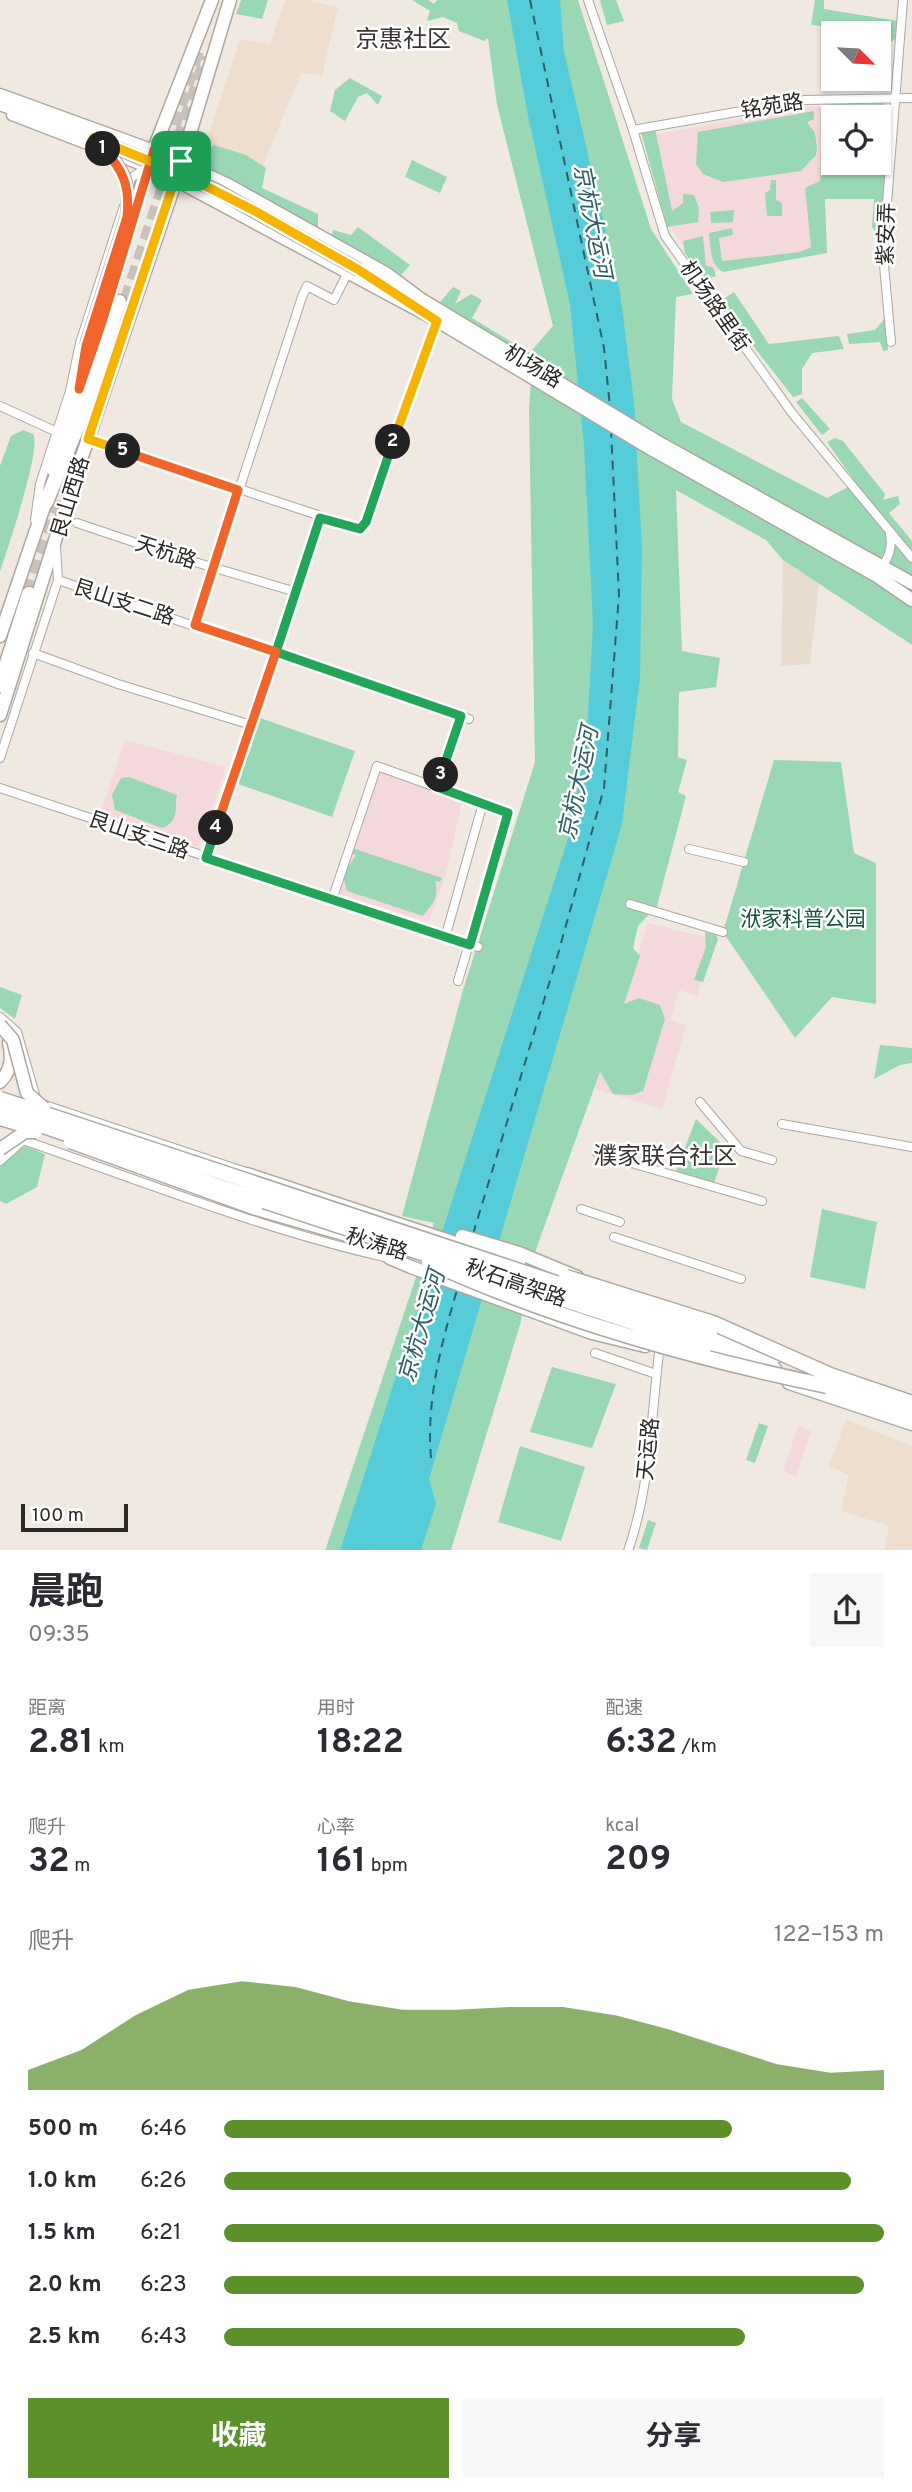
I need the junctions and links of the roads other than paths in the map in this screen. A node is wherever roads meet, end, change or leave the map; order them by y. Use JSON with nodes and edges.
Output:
{"nodes":[{"id":1,"x":212,"y":0,"type":"edge"},
{"id":2,"x":230,"y":0,"type":"edge"},
{"id":3,"x":588,"y":0,"type":"edge"},
{"id":4,"x":903,"y":0,"type":"edge"},
{"id":5,"x":0,"y":94,"type":"edge"},
{"id":6,"x":895,"y":97,"type":"junction"},
{"id":7,"x":912,"y":98,"type":"edge"},
{"id":8,"x":0,"y":104,"type":"edge"},
{"id":9,"x":0,"y":110,"type":"edge"},
{"id":10,"x":634,"y":130,"type":"junction"},
{"id":11,"x":93,"y":138,"type":"junction"},
{"id":12,"x":154,"y":150,"type":"junction"},
{"id":13,"x":181,"y":161,"type":"junction"},
{"id":14,"x":147,"y":167,"type":"junction"},
{"id":15,"x":176,"y":180,"type":"junction"},
{"id":16,"x":354,"y":271,"type":"junction"},
{"id":17,"x":422,"y":300,"type":"junction"},
{"id":18,"x":119,"y":302,"type":"tunnel mouth"},
{"id":19,"x":435,"y":320,"type":"junction"},
{"id":20,"x":891,"y":342,"type":"dead end"},
{"id":21,"x":555,"y":385,"type":"junction"},
{"id":22,"x":79,"y":389,"type":"junction"},
{"id":23,"x":0,"y":406,"type":"edge"},
{"id":24,"x":57,"y":432,"type":"junction"},
{"id":25,"x":88,"y":439,"type":"junction"},
{"id":26,"x":238,"y":490,"type":"junction"},
{"id":27,"x":46,"y":502,"type":"junction"},
{"id":28,"x":320,"y":518,"type":"junction"},
{"id":29,"x":77,"y":523,"type":"dead end"},
{"id":30,"x":890,"y":531,"type":"junction"},
{"id":31,"x":32,"y":541,"type":"junction"},
{"id":32,"x":56,"y":544,"type":"junction"},
{"id":33,"x":912,"y":558,"type":"edge"},
{"id":34,"x":214,"y":568,"type":"junction"},
{"id":35,"x":880,"y":571,"type":"junction"},
{"id":36,"x":58,"y":580,"type":"junction"},
{"id":37,"x":912,"y":583,"type":"edge"},
{"id":38,"x":296,"y":592,"type":"junction"},
{"id":39,"x":29,"y":594,"type":"tunnel mouth"},
{"id":40,"x":14,"y":595,"type":"junction"},
{"id":41,"x":912,"y":600,"type":"edge"},
{"id":42,"x":0,"y":606,"type":"edge"},
{"id":43,"x":195,"y":625,"type":"junction"},
{"id":44,"x":0,"y":636,"type":"edge"},
{"id":45,"x":276,"y":652,"type":"junction"},
{"id":46,"x":33,"y":653,"type":"junction"},
{"id":47,"x":0,"y":685,"type":"edge"},
{"id":48,"x":0,"y":715,"type":"edge"},
{"id":49,"x":251,"y":725,"type":"junction"},
{"id":50,"x":0,"y":758,"type":"edge"},
{"id":51,"x":437,"y":787,"type":"junction"},
{"id":52,"x":0,"y":788,"type":"edge"},
{"id":53,"x":483,"y":803,"type":"junction"},
{"id":54,"x":689,"y":849,"type":"dead end"},
{"id":55,"x":206,"y":858,"type":"junction"},
{"id":56,"x":744,"y":862,"type":"dead end"},
{"id":57,"x":332,"y":900,"type":"junction"},
{"id":58,"x":630,"y":904,"type":"dead end"},
{"id":59,"x":723,"y":932,"type":"dead end"},
{"id":60,"x":445,"y":938,"type":"junction"},
{"id":61,"x":474,"y":946,"type":"junction"},
{"id":62,"x":458,"y":981,"type":"dead end"},
{"id":63,"x":0,"y":1017,"type":"edge"},
{"id":64,"x":0,"y":1025,"type":"edge"},
{"id":65,"x":0,"y":1032,"type":"edge"},
{"id":66,"x":0,"y":1082,"type":"edge"},
{"id":67,"x":0,"y":1092,"type":"edge"},
{"id":68,"x":0,"y":1099,"type":"edge"},
{"id":69,"x":700,"y":1102,"type":"dead end"},
{"id":70,"x":41,"y":1105,"type":"junction"},
{"id":71,"x":0,"y":1114,"type":"edge"},
{"id":72,"x":782,"y":1124,"type":"dead end"},
{"id":73,"x":42,"y":1132,"type":"junction"},
{"id":74,"x":26,"y":1141,"type":"junction"},
{"id":75,"x":912,"y":1147,"type":"edge"},
{"id":76,"x":0,"y":1149,"type":"edge"},
{"id":77,"x":597,"y":1153,"type":"dead end"},
{"id":78,"x":772,"y":1160,"type":"dead end"},
{"id":79,"x":0,"y":1161,"type":"edge"},
{"id":80,"x":761,"y":1201,"type":"dead end"},
{"id":81,"x":256,"y":1209,"type":"junction"},
{"id":82,"x":582,"y":1209,"type":"dead end"},
{"id":83,"x":620,"y":1222,"type":"dead end"},
{"id":84,"x":281,"y":1227,"type":"junction"},
{"id":85,"x":414,"y":1228,"type":"junction"},
{"id":86,"x":614,"y":1237,"type":"dead end"},
{"id":87,"x":415,"y":1256,"type":"junction"},
{"id":88,"x":499,"y":1256,"type":"junction"},
{"id":89,"x":396,"y":1257,"type":"junction"},
{"id":90,"x":532,"y":1263,"type":"junction"},
{"id":91,"x":741,"y":1279,"type":"dead end"},
{"id":92,"x":677,"y":1343,"type":"junction"},
{"id":93,"x":660,"y":1345,"type":"junction"},
{"id":94,"x":595,"y":1353,"type":"dead end"},
{"id":95,"x":656,"y":1374,"type":"junction"},
{"id":96,"x":828,"y":1381,"type":"junction"},
{"id":97,"x":912,"y":1397,"type":"edge"},
{"id":98,"x":912,"y":1403,"type":"edge"},
{"id":99,"x":912,"y":1418,"type":"edge"},
{"id":100,"x":912,"y":1424,"type":"edge"},
{"id":101,"x":628,"y":1550,"type":"edge"}],
"edges":[{"from":1,"to":12,"type":"main road","name":"艮山西路"},
{"from":2,"to":13,"type":"main road","name":"艮山西路"},
{"from":3,"to":10,"type":"street","name":"机场路里街"},
{"from":4,"to":6,"type":"street","name":"紫安弄"},
{"from":5,"to":12,"type":"main road"},
{"from":6,"to":7,"type":"street","name":"铭苑路"},
{"from":6,"to":10,"type":"street","name":"铭苑路"},
{"from":6,"to":20,"type":"street","name":"紫安弄"},
{"from":8,"to":11,"type":"main road"},
{"from":9,"to":14,"type":"main road"},
{"from":10,"to":30,"type":"street","name":"机场路里街"},
{"from":11,"to":16,"type":"main road","bridge":true},
{"from":11,"to":22,"type":"main road","bridge":true},
{"from":12,"to":13,"type":"main road","name":"机场路"},
{"from":12,"to":14,"type":"main road","name":"艮山西路"},
{"from":13,"to":15,"type":"main road","name":"艮山西路"},
{"from":13,"to":17,"type":"main road","name":"机场路"},
{"from":14,"to":15,"type":"main road"},
{"from":14,"to":22,"type":"main road","name":"艮山西路"},
{"from":14,"to":24,"type":"street","name":"艮山西路"},
{"from":15,"to":16,"type":"main road"},
{"from":15,"to":25,"type":"main road","name":"艮山西路"},
{"from":16,"to":17,"type":"main road"},
{"from":16,"to":19,"type":"main road","name":"机场路"},
{"from":16,"to":26,"type":"street"},
{"from":17,"to":21,"type":"main road","name":"机场路"},
{"from":18,"to":27,"type":"highway"},
{"from":19,"to":21,"type":"main road","name":"机场路"},
{"from":19,"to":28,"type":"street"},
{"from":21,"to":35,"type":"main road","name":"机场路"},
{"from":22,"to":27,"type":"main road","name":"艮山西路"},
{"from":23,"to":24,"type":"street"},
{"from":24,"to":31,"type":"street","name":"艮山西路"},
{"from":25,"to":26,"type":"street"},
{"from":25,"to":32,"type":"main road","name":"艮山西路"},
{"from":26,"to":28,"type":"street"},
{"from":26,"to":34,"type":"street"},
{"from":27,"to":31,"type":"main road","name":"艮山西路"},
{"from":28,"to":38,"type":"street"},
{"from":29,"to":34,"type":"street","name":"天杭路"},
{"from":30,"to":33,"type":"street","name":"机场路里街"},
{"from":30,"to":35,"type":"street"},
{"from":31,"to":40,"type":"main road","name":"艮山西路"},
{"from":32,"to":36,"type":"street"},
{"from":32,"to":48,"type":"main road","name":"艮山西路"},
{"from":34,"to":38,"type":"street","name":"天杭路"},
{"from":34,"to":43,"type":"street"},
{"from":35,"to":37,"type":"main road","name":"机场路"},
{"from":35,"to":41,"type":"main road","name":"机场路"},
{"from":36,"to":43,"type":"street","name":"艮山支二路"},
{"from":36,"to":46,"type":"street"},
{"from":38,"to":45,"type":"street"},
{"from":39,"to":47,"type":"highway"},
{"from":40,"to":42,"type":"street"},
{"from":40,"to":44,"type":"main road","name":"艮山西路"},
{"from":43,"to":45,"type":"street","name":"艮山支二路"},
{"from":45,"to":49,"type":"street"},
{"from":45,"to":51,"type":"street","name":"艮山支二路"},
{"from":46,"to":49,"type":"street"},
{"from":46,"to":50,"type":"street"},
{"from":49,"to":55,"type":"street"},
{"from":51,"to":53,"type":"street"},
{"from":51,"to":57,"type":"street"},
{"from":52,"to":55,"type":"street","name":"艮山支三路"},
{"from":53,"to":60,"type":"street"},
{"from":53,"to":61,"type":"street"},
{"from":54,"to":56,"type":"street"},
{"from":55,"to":57,"type":"street","name":"艮山支三路"},
{"from":57,"to":60,"type":"street","name":"艮山支三路"},
{"from":58,"to":59,"type":"street"},
{"from":60,"to":61,"type":"street","name":"艮山支三路"},
{"from":61,"to":62,"type":"street"},
{"from":63,"to":70,"type":"street"},
{"from":64,"to":70,"type":"main road","bridge":true},
{"from":65,"to":66,"type":"main road","bridge":true},
{"from":67,"to":70,"type":"main road"},
{"from":68,"to":96,"type":"highway","name":"秋石高架路","bridge":true},
{"from":69,"to":78,"type":"street"},
{"from":70,"to":71,"type":"street"},
{"from":70,"to":74,"type":"street"},
{"from":70,"to":85,"type":"main road"},
{"from":71,"to":73,"type":"main road","name":"秋涛路","bridge":true},
{"from":71,"to":74,"type":"street"},
{"from":71,"to":96,"type":"highway","name":"秋石高架路","bridge":true},
{"from":72,"to":75,"type":"street"},
{"from":73,"to":76,"type":"main road","bridge":true},
{"from":73,"to":81,"type":"main road","name":"秋涛路","bridge":true},
{"from":74,"to":79,"type":"street"},
{"from":74,"to":84,"type":"street"},
{"from":77,"to":80,"type":"street"},
{"from":81,"to":84,"type":"street"},
{"from":81,"to":89,"type":"main road","name":"秋涛路"},
{"from":82,"to":83,"type":"street"},
{"from":84,"to":89,"type":"street"},
{"from":85,"to":88,"type":"main road"},
{"from":85,"to":90,"type":"main road"},
{"from":86,"to":91,"type":"street"},
{"from":87,"to":89,"type":"main road","name":"秋涛路"},
{"from":87,"to":92,"type":"main road","name":"秋涛路","bridge":true},
{"from":87,"to":96,"type":"highway","bridge":true},
{"from":88,"to":90,"type":"main road"},
{"from":88,"to":96,"type":"highway","bridge":true},
{"from":89,"to":93,"type":"main road"},
{"from":90,"to":97,"type":"main road"},
{"from":92,"to":93,"type":"main road"},
{"from":92,"to":100,"type":"main road","name":"秋涛路"},
{"from":93,"to":95,"type":"street","name":"天运路"},
{"from":94,"to":95,"type":"street"},
{"from":95,"to":101,"type":"street","name":"天运路"},
{"from":96,"to":98,"type":"highway","name":"秋石高架路"},
{"from":96,"to":99,"type":"highway","name":"秋石高架路"}]}
